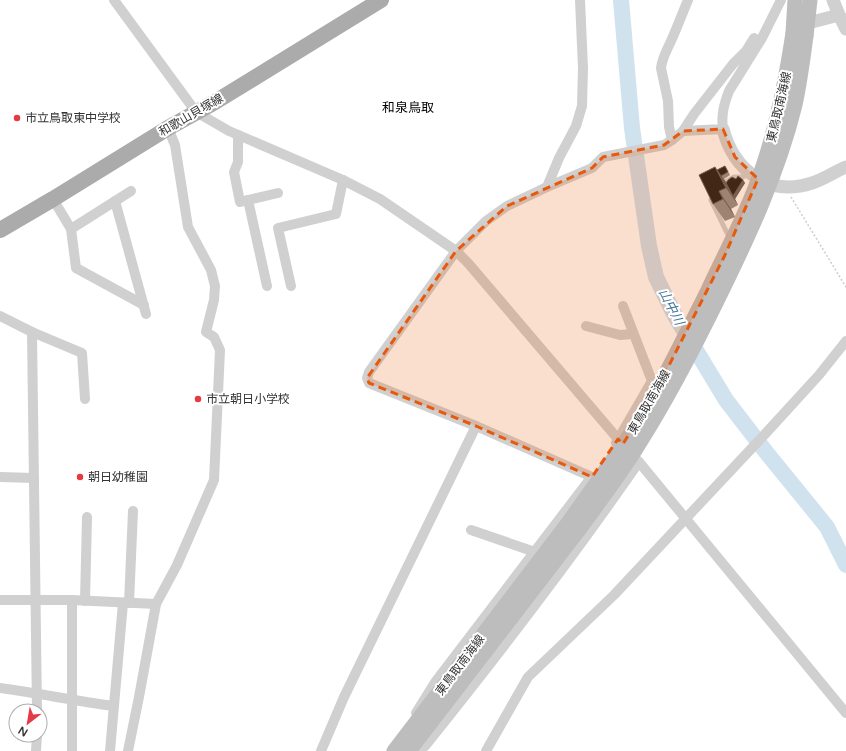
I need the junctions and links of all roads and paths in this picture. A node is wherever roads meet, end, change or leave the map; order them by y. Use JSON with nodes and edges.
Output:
{"nodes":[{"id":1,"x":114,"y":0,"type":"edge"},
{"id":2,"x":381,"y":0,"type":"edge"},
{"id":3,"x":580,"y":0,"type":"edge"},
{"id":4,"x":688,"y":0,"type":"edge"},
{"id":5,"x":773,"y":0,"type":"edge"},
{"id":6,"x":781,"y":0,"type":"edge"},
{"id":7,"x":795,"y":0,"type":"edge"},
{"id":8,"x":810,"y":0,"type":"edge"},
{"id":9,"x":833,"y":0,"type":"edge"},
{"id":10,"x":839,"y":15,"type":"junction"},
{"id":11,"x":846,"y":29,"type":"edge"},
{"id":12,"x":802,"y":31,"type":"junction"},
{"id":13,"x":196,"y":112,"type":"junction"},
{"id":14,"x":168,"y":128,"type":"junction"},
{"id":15,"x":723,"y":129,"type":"junction"},
{"id":16,"x":683,"y":131,"type":"junction"},
{"id":17,"x":238,"y":135,"type":"junction"},
{"id":18,"x":672,"y":140,"type":"junction"},
{"id":19,"x":846,"y":168,"type":"edge"},
{"id":20,"x":748,"y":172,"type":"junction"},
{"id":21,"x":343,"y":180,"type":"junction"},
{"id":22,"x":547,"y":187,"type":"junction"},
{"id":23,"x":785,"y":187,"type":"junction"},
{"id":24,"x":714,"y":188,"type":"edge"},
{"id":25,"x":131,"y":191,"type":"dead end"},
{"id":26,"x":708,"y":192,"type":"edge"},
{"id":27,"x":278,"y":193,"type":"dead end"},
{"id":28,"x":53,"y":199,"type":"junction"},
{"id":29,"x":248,"y":200,"type":"junction"},
{"id":30,"x":115,"y":202,"type":"junction"},
{"id":31,"x":71,"y":229,"type":"junction"},
{"id":32,"x":0,"y":230,"type":"edge"},
{"id":33,"x":727,"y":233,"type":"dead end"},
{"id":34,"x":456,"y":251,"type":"junction"},
{"id":35,"x":267,"y":286,"type":"dead end"},
{"id":36,"x":292,"y":286,"type":"dead end"},
{"id":37,"x":846,"y":287,"type":"edge"},
{"id":38,"x":623,"y":306,"type":"dead end"},
{"id":39,"x":0,"y":316,"type":"edge"},
{"id":40,"x":586,"y":326,"type":"dead end"},
{"id":41,"x":32,"y":332,"type":"junction"},
{"id":42,"x":633,"y":334,"type":"junction"},
{"id":43,"x":846,"y":341,"type":"edge"},
{"id":44,"x":84,"y":400,"type":"dead end"},
{"id":45,"x":476,"y":426,"type":"junction"},
{"id":46,"x":618,"y":439,"type":"junction"},
{"id":47,"x":639,"y":462,"type":"junction"},
{"id":48,"x":0,"y":477,"type":"edge"},
{"id":49,"x":34,"y":478,"type":"junction"},
{"id":50,"x":592,"y":478,"type":"junction"},
{"id":51,"x":133,"y":511,"type":"dead end"},
{"id":52,"x":87,"y":517,"type":"dead end"},
{"id":53,"x":685,"y":518,"type":"junction"},
{"id":54,"x":573,"y":527,"type":"junction"},
{"id":55,"x":471,"y":530,"type":"dead end"},
{"id":56,"x":535,"y":552,"type":"junction"},
{"id":57,"x":0,"y":600,"type":"edge"},
{"id":58,"x":36,"y":600,"type":"junction"},
{"id":59,"x":72,"y":600,"type":"junction"},
{"id":60,"x":84,"y":601,"type":"junction"},
{"id":61,"x":126,"y":603,"type":"junction"},
{"id":62,"x":156,"y":604,"type":"junction"},
{"id":63,"x":0,"y":688,"type":"edge"},
{"id":64,"x":37,"y":693,"type":"junction"},
{"id":65,"x":72,"y":700,"type":"junction"},
{"id":66,"x":37,"y":703,"type":"edge"},
{"id":67,"x":113,"y":706,"type":"junction"},
{"id":68,"x":846,"y":713,"type":"edge"},
{"id":69,"x":72,"y":751,"type":"edge"},
{"id":70,"x":110,"y":751,"type":"edge"},
{"id":71,"x":128,"y":751,"type":"edge"},
{"id":72,"x":321,"y":751,"type":"edge"},
{"id":73,"x":394,"y":751,"type":"edge"},
{"id":74,"x":409,"y":751,"type":"edge"},
{"id":75,"x":419,"y":751,"type":"edge"},
{"id":76,"x":486,"y":751,"type":"edge"}],
"edges":[{"from":1,"to":13,"type":"street"},
{"from":2,"to":13,"type":"main road","name":"和歌山貝塚線"},
{"from":3,"to":22,"type":"street"},
{"from":4,"to":18,"type":"street"},
{"from":5,"to":16,"type":"street"},
{"from":6,"to":15,"type":"street"},
{"from":7,"to":12,"type":"main road","name":"東鳥取南海線"},
{"from":8,"to":12,"type":"main road","name":"東鳥取南海線"},
{"from":9,"to":10,"type":"street"},
{"from":10,"to":11,"type":"street"},
{"from":10,"to":12,"type":"street"},
{"from":12,"to":54,"type":"main road","name":"東鳥取南海線","bridge":true},
{"from":13,"to":14,"type":"main road","name":"和歌山貝塚線"},
{"from":13,"to":17,"type":"street"},
{"from":14,"to":28,"type":"main road","name":"和歌山貝塚線"},
{"from":14,"to":62,"type":"street"},
{"from":15,"to":16,"type":"street"},
{"from":15,"to":20,"type":"street"},
{"from":16,"to":18,"type":"street"},
{"from":17,"to":21,"type":"street"},
{"from":17,"to":29,"type":"street"},
{"from":18,"to":22,"type":"street"},
{"from":19,"to":23,"type":"street"},
{"from":20,"to":23,"type":"street"},
{"from":20,"to":24,"type":"lane"},
{"from":21,"to":34,"type":"street"},
{"from":21,"to":36,"type":"street"},
{"from":22,"to":34,"type":"street"},
{"from":23,"to":37,"type":"path"},
{"from":25,"to":30,"type":"street"},
{"from":26,"to":33,"type":"lane"},
{"from":27,"to":29,"type":"street"},
{"from":28,"to":31,"type":"street"},
{"from":28,"to":32,"type":"main road","name":"和歌山貝塚線"},
{"from":29,"to":35,"type":"street"},
{"from":30,"to":31,"type":"street"},
{"from":30,"to":31,"type":"street"},
{"from":34,"to":45,"type":"street"},
{"from":34,"to":46,"type":"street"},
{"from":38,"to":42,"type":"street"},
{"from":39,"to":41,"type":"street"},
{"from":40,"to":42,"type":"street"},
{"from":41,"to":44,"type":"street"},
{"from":41,"to":49,"type":"street"},
{"from":42,"to":46,"type":"street"},
{"from":43,"to":53,"type":"street"},
{"from":45,"to":50,"type":"street"},
{"from":45,"to":72,"type":"street"},
{"from":46,"to":47,"type":"street"},
{"from":46,"to":50,"type":"street"},
{"from":47,"to":53,"type":"street"},
{"from":47,"to":75,"type":"street"},
{"from":48,"to":49,"type":"street"},
{"from":49,"to":58,"type":"street"},
{"from":50,"to":56,"type":"street"},
{"from":51,"to":61,"type":"street"},
{"from":52,"to":60,"type":"street"},
{"from":53,"to":68,"type":"street"},
{"from":53,"to":76,"type":"street"},
{"from":54,"to":73,"type":"main road","name":"東鳥取南海線"},
{"from":54,"to":74,"type":"main road","name":"東鳥取南海線"},
{"from":55,"to":56,"type":"street"},
{"from":56,"to":73,"type":"street"},
{"from":57,"to":58,"type":"street"},
{"from":58,"to":59,"type":"street"},
{"from":58,"to":64,"type":"street"},
{"from":59,"to":60,"type":"street"},
{"from":59,"to":65,"type":"street"},
{"from":60,"to":61,"type":"street"},
{"from":61,"to":62,"type":"street"},
{"from":61,"to":67,"type":"street"},
{"from":62,"to":71,"type":"street"},
{"from":63,"to":64,"type":"street"},
{"from":64,"to":65,"type":"street"},
{"from":64,"to":66,"type":"street"},
{"from":65,"to":67,"type":"street"},
{"from":65,"to":69,"type":"street"},
{"from":67,"to":70,"type":"street"}]}
